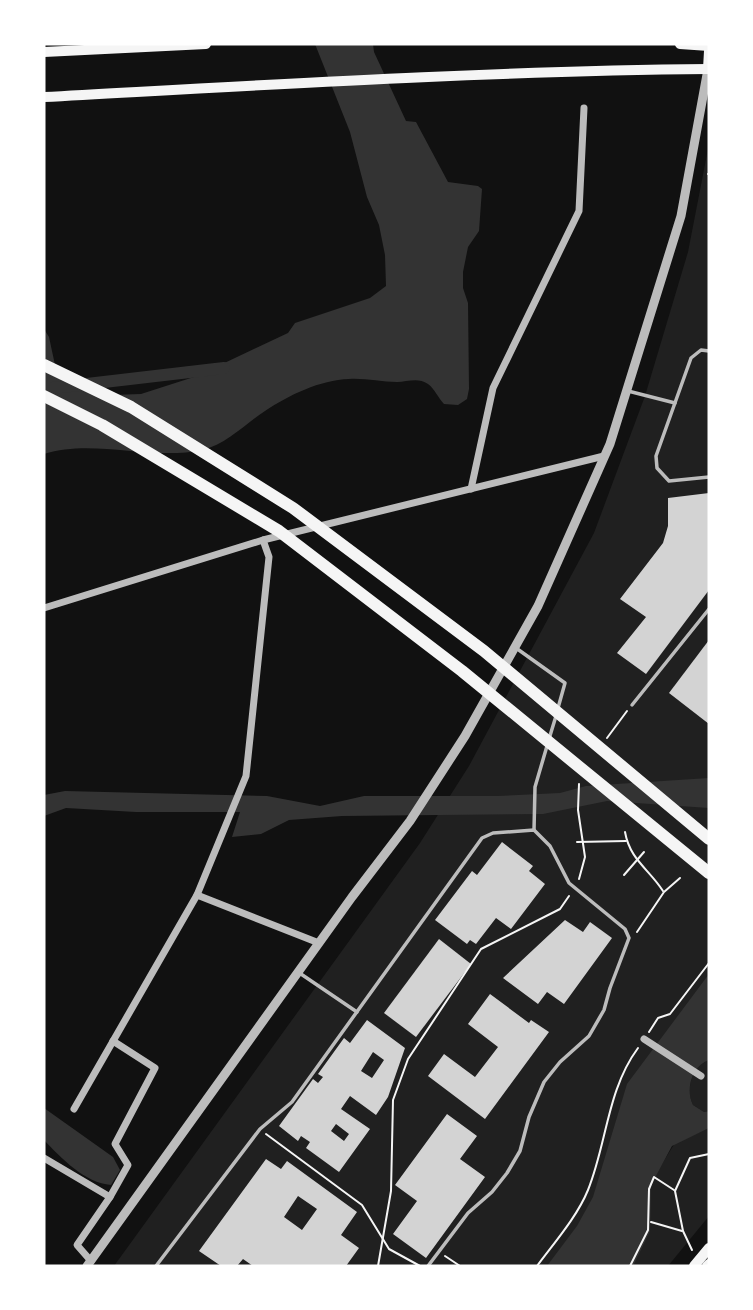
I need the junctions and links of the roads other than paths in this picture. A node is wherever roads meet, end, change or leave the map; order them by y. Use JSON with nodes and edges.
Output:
{"nodes":[{"id":1,"x":194,"y":44,"type":"edge"},
{"id":2,"x":206,"y":44,"type":"edge"},
{"id":3,"x":680,"y":44,"type":"edge"},
{"id":4,"x":709,"y":49,"type":"edge"},
{"id":5,"x":44,"y":52,"type":"edge"},
{"id":6,"x":708,"y":69,"type":"edge"},
{"id":7,"x":44,"y":97,"type":"edge"},
{"id":8,"x":584,"y":108,"type":"dead end"},
{"id":9,"x":709,"y":351,"type":"edge"},
{"id":10,"x":44,"y":365,"type":"edge"},
{"id":11,"x":626,"y":390,"type":"junction"},
{"id":12,"x":44,"y":396,"type":"edge"},
{"id":13,"x":675,"y":403,"type":"junction"},
{"id":14,"x":604,"y":456,"type":"junction"},
{"id":15,"x":709,"y":477,"type":"edge"},
{"id":16,"x":471,"y":489,"type":"junction"},
{"id":17,"x":263,"y":540,"type":"junction"},
{"id":18,"x":44,"y":608,"type":"edge"},
{"id":19,"x":709,"y":609,"type":"edge"},
{"id":20,"x":516,"y":648,"type":"junction"},
{"id":21,"x":632,"y":705,"type":"road end"},
{"id":22,"x":534,"y":830,"type":"junction"},
{"id":23,"x":709,"y":839,"type":"edge"},
{"id":24,"x":709,"y":873,"type":"edge"},
{"id":25,"x":197,"y":895,"type":"junction"},
{"id":26,"x":319,"y":943,"type":"junction"},
{"id":27,"x":298,"y":972,"type":"junction"},
{"id":28,"x":357,"y":1012,"type":"junction"},
{"id":29,"x":644,"y":1039,"type":"road end"},
{"id":30,"x":113,"y":1041,"type":"junction"},
{"id":31,"x":701,"y":1076,"type":"dead end"},
{"id":32,"x":74,"y":1108,"type":"dead end"},
{"id":33,"x":44,"y":1158,"type":"edge"},
{"id":34,"x":110,"y":1197,"type":"junction"},
{"id":35,"x":709,"y":1248,"type":"edge"},
{"id":36,"x":89,"y":1264,"type":"edge"},
{"id":37,"x":702,"y":1264,"type":"edge"},
{"id":38,"x":156,"y":1266,"type":"edge"},
{"id":39,"x":428,"y":1266,"type":"edge"}],
"edges":[{"from":1,"to":2,"type":"main road"},
{"from":1,"to":5,"type":"main road"},
{"from":3,"to":4,"type":"main road"},
{"from":4,"to":6,"type":"main road"},
{"from":6,"to":7,"type":"main road"},
{"from":6,"to":11,"type":"street"},
{"from":8,"to":16,"type":"street"},
{"from":9,"to":13,"type":"lane"},
{"from":10,"to":23,"type":"highway"},
{"from":11,"to":13,"type":"lane"},
{"from":11,"to":14,"type":"street"},
{"from":12,"to":24,"type":"highway"},
{"from":13,"to":15,"type":"lane"},
{"from":14,"to":16,"type":"street"},
{"from":14,"to":20,"type":"street"},
{"from":16,"to":17,"type":"street"},
{"from":17,"to":18,"type":"street"},
{"from":17,"to":25,"type":"street"},
{"from":19,"to":21,"type":"lane"},
{"from":20,"to":22,"type":"lane"},
{"from":20,"to":26,"type":"street"},
{"from":22,"to":28,"type":"lane"},
{"from":22,"to":39,"type":"lane"},
{"from":25,"to":26,"type":"street"},
{"from":25,"to":30,"type":"street"},
{"from":26,"to":27,"type":"street"},
{"from":27,"to":28,"type":"lane"},
{"from":27,"to":36,"type":"street"},
{"from":28,"to":38,"type":"lane"},
{"from":29,"to":31,"type":"street"},
{"from":30,"to":32,"type":"street"},
{"from":30,"to":34,"type":"street"},
{"from":33,"to":34,"type":"street"},
{"from":34,"to":36,"type":"street"},
{"from":35,"to":37,"type":"main road"}]}
